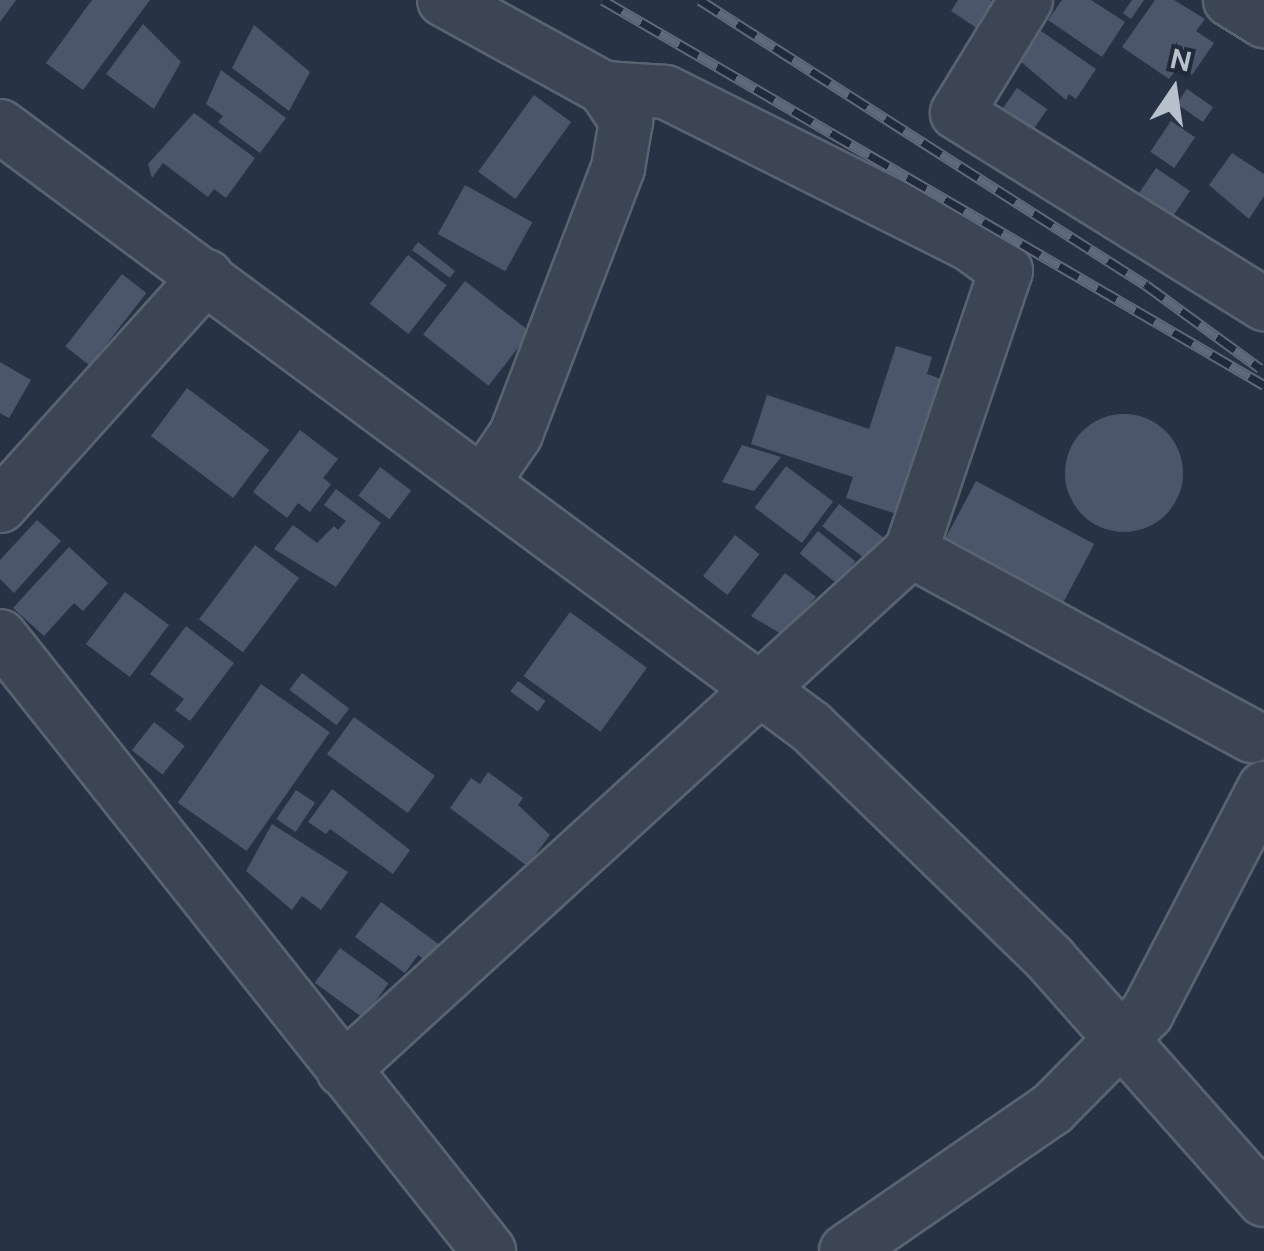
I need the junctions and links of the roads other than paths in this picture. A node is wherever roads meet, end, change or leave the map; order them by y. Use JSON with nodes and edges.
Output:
{"nodes":[{"id":1,"x":444,"y":0,"type":"edge"},
{"id":2,"x":1026,"y":0,"type":"edge"},
{"id":3,"x":1230,"y":0,"type":"edge"},
{"id":4,"x":1264,"y":21,"type":"edge"},
{"id":5,"x":604,"y":88,"type":"junction"},
{"id":6,"x":0,"y":126,"type":"edge"},
{"id":7,"x":208,"y":276,"type":"junction"},
{"id":8,"x":1264,"y":304,"type":"edge"},
{"id":9,"x":484,"y":482,"type":"junction"},
{"id":10,"x":0,"y":506,"type":"edge"},
{"id":11,"x":910,"y":551,"type":"junction"},
{"id":12,"x":0,"y":636,"type":"edge"},
{"id":13,"x":759,"y":688,"type":"junction"},
{"id":14,"x":1258,"y":719,"type":"edge"},
{"id":15,"x":1264,"y":788,"type":"edge"},
{"id":16,"x":1264,"y":863,"type":"edge"},
{"id":17,"x":1119,"y":1044,"type":"junction"},
{"id":18,"x":343,"y":1070,"type":"junction"},
{"id":19,"x":1264,"y":1200,"type":"edge"},
{"id":20,"x":489,"y":1251,"type":"edge"},
{"id":21,"x":846,"y":1251,"type":"edge"}],
"edges":[{"from":1,"to":5,"type":"street"},
{"from":2,"to":8,"type":"street"},
{"from":3,"to":4,"type":"street"},
{"from":5,"to":9,"type":"street"},
{"from":5,"to":11,"type":"street"},
{"from":6,"to":7,"type":"street"},
{"from":7,"to":9,"type":"street"},
{"from":7,"to":10,"type":"street"},
{"from":9,"to":13,"type":"street"},
{"from":11,"to":13,"type":"street"},
{"from":11,"to":14,"type":"street"},
{"from":12,"to":18,"type":"street"},
{"from":13,"to":17,"type":"street"},
{"from":13,"to":18,"type":"street"},
{"from":14,"to":17,"type":"street"},
{"from":15,"to":17,"type":"street"},
{"from":16,"to":17,"type":"street"},
{"from":17,"to":19,"type":"street"},
{"from":17,"to":21,"type":"street"},
{"from":18,"to":20,"type":"street"}]}
